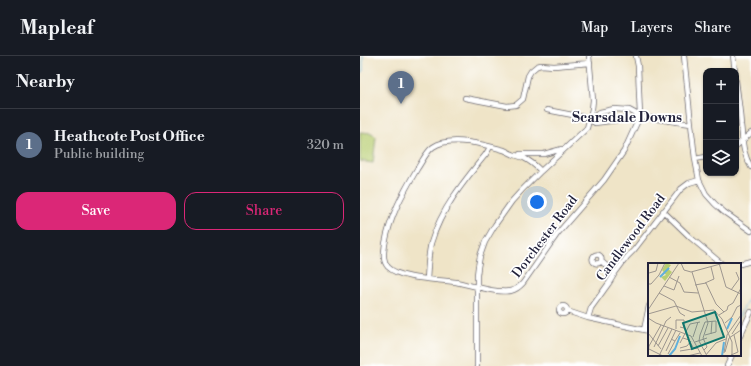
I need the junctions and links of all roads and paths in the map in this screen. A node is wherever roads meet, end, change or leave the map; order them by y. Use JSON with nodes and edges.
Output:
{"nodes":[{"id":1,"x":589,"y":56,"type":"edge"},
{"id":2,"x":636,"y":56,"type":"edge"},
{"id":3,"x":684,"y":56,"type":"edge"},
{"id":4,"x":733,"y":56,"type":"edge"},
{"id":5,"x":590,"y":64,"type":"junction"},
{"id":6,"x":735,"y":68,"type":"edge"},
{"id":7,"x":465,"y":98,"type":"dead end"},
{"id":8,"x":739,"y":104,"type":"edge"},
{"id":9,"x":547,"y":110,"type":"dead end"},
{"id":10,"x":640,"y":116,"type":"junction"},
{"id":11,"x":589,"y":119,"type":"junction"},
{"id":12,"x":691,"y":124,"type":"junction"},
{"id":13,"x":751,"y":133,"type":"edge"},
{"id":14,"x":743,"y":141,"type":"junction"},
{"id":15,"x":739,"y":144,"type":"edge"},
{"id":16,"x":490,"y":147,"type":"junction"},
{"id":17,"x":565,"y":148,"type":"junction"},
{"id":18,"x":511,"y":153,"type":"junction"},
{"id":19,"x":703,"y":158,"type":"edge"},
{"id":20,"x":695,"y":159,"type":"junction"},
{"id":21,"x":751,"y":167,"type":"edge"},
{"id":22,"x":541,"y":171,"type":"junction"},
{"id":23,"x":699,"y":180,"type":"junction"},
{"id":24,"x":663,"y":211,"type":"junction"},
{"id":25,"x":751,"y":231,"type":"edge"},
{"id":26,"x":751,"y":261,"type":"edge"},
{"id":27,"x":602,"y":262,"type":"dead end"},
{"id":28,"x":721,"y":263,"type":"edge"},
{"id":29,"x":741,"y":264,"type":"edge"},
{"id":30,"x":615,"y":273,"type":"junction"},
{"id":31,"x":427,"y":279,"type":"junction"},
{"id":32,"x":477,"y":287,"type":"junction"},
{"id":33,"x":567,"y":312,"type":"dead end"},
{"id":34,"x":751,"y":312,"type":"edge"},
{"id":35,"x":588,"y":318,"type":"junction"},
{"id":36,"x":648,"y":318,"type":"edge"},
{"id":37,"x":647,"y":330,"type":"edge"},
{"id":38,"x":741,"y":334,"type":"edge"},
{"id":39,"x":732,"y":356,"type":"edge"},
{"id":40,"x":476,"y":366,"type":"edge"},
{"id":41,"x":727,"y":366,"type":"edge"}],
"edges":[{"from":1,"to":5,"type":"street"},
{"from":2,"to":10,"type":"street","name":"Dorchester Road"},
{"from":3,"to":12,"type":"street"},
{"from":4,"to":6,"type":"street"},
{"from":5,"to":7,"type":"street"},
{"from":5,"to":11,"type":"street"},
{"from":8,"to":14,"type":"street"},
{"from":9,"to":11,"type":"street"},
{"from":10,"to":11,"type":"street"},
{"from":10,"to":11,"type":"street"},
{"from":10,"to":12,"type":"street"},
{"from":10,"to":32,"type":"street","name":"Dorchester Road"},
{"from":11,"to":17,"type":"street"},
{"from":12,"to":20,"type":"street"},
{"from":13,"to":14,"type":"street"},
{"from":14,"to":15,"type":"street"},
{"from":14,"to":21,"type":"street"},
{"from":16,"to":18,"type":"street"},
{"from":16,"to":31,"type":"street"},
{"from":16,"to":31,"type":"street","name":"Dorchester Road"},
{"from":17,"to":18,"type":"street"},
{"from":17,"to":22,"type":"street"},
{"from":18,"to":22,"type":"street"},
{"from":19,"to":20,"type":"street"},
{"from":20,"to":23,"type":"street"},
{"from":22,"to":32,"type":"street"},
{"from":23,"to":24,"type":"street","name":"Candlewood Road"},
{"from":23,"to":25,"type":"street"},
{"from":24,"to":28,"type":"street"},
{"from":24,"to":30,"type":"street","name":"Candlewood Road"},
{"from":26,"to":29,"type":"street"},
{"from":27,"to":30,"type":"street"},
{"from":30,"to":35,"type":"street","name":"Candlewood Road"},
{"from":31,"to":32,"type":"street","name":"Dorchester Road"},
{"from":32,"to":40,"type":"street"},
{"from":33,"to":35,"type":"street"},
{"from":34,"to":38,"type":"street"},
{"from":35,"to":37,"type":"street"},
{"from":36,"to":37,"type":"street"},
{"from":39,"to":41,"type":"street"}]}
